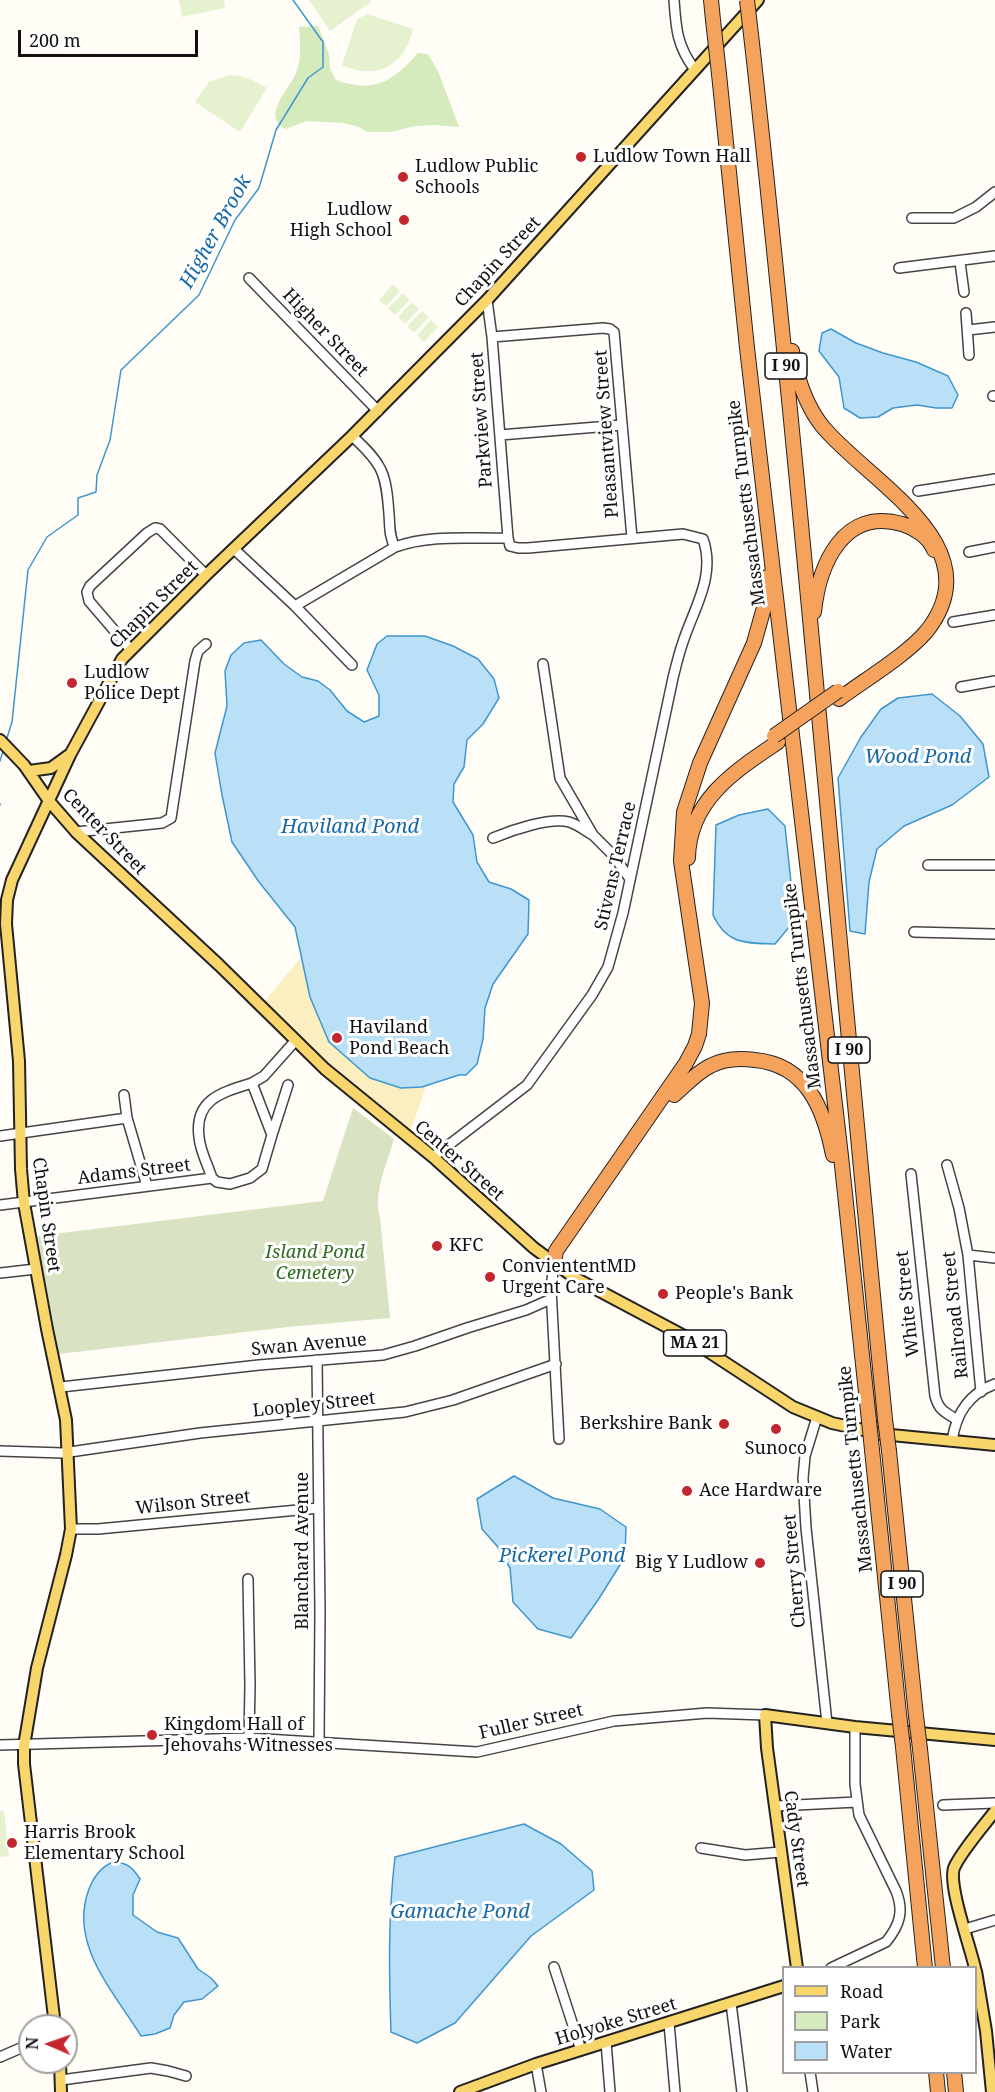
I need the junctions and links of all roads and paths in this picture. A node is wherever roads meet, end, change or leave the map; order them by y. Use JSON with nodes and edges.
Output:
{"nodes":[{"id":1,"x":674,"y":0,"type":"edge"},
{"id":2,"x":711,"y":0,"type":"edge"},
{"id":3,"x":747,"y":0,"type":"edge"},
{"id":4,"x":758,"y":0,"type":"edge"},
{"id":5,"x":695,"y":70,"type":"junction"},
{"id":6,"x":767,"y":189,"type":"junction"},
{"id":7,"x":995,"y":192,"type":"edge"},
{"id":8,"x":912,"y":218,"type":"dead end"},
{"id":9,"x":995,"y":256,"type":"edge"},
{"id":10,"x":960,"y":262,"type":"junction"},
{"id":11,"x":898,"y":268,"type":"dead end"},
{"id":12,"x":249,"y":278,"type":"dead end"},
{"id":13,"x":964,"y":292,"type":"dead end"},
{"id":14,"x":487,"y":300,"type":"junction"},
{"id":15,"x":966,"y":313,"type":"dead end"},
{"id":16,"x":995,"y":327,"type":"edge"},
{"id":17,"x":968,"y":330,"type":"junction"},
{"id":18,"x":492,"y":337,"type":"junction"},
{"id":19,"x":969,"y":355,"type":"dead end"},
{"id":20,"x":378,"y":411,"type":"junction"},
{"id":21,"x":622,"y":425,"type":"junction"},
{"id":22,"x":500,"y":435,"type":"junction"},
{"id":23,"x":352,"y":436,"type":"junction"},
{"id":24,"x":759,"y":446,"type":"junction"},
{"id":25,"x":995,"y":479,"type":"edge"},
{"id":26,"x":918,"y":491,"type":"dead end"},
{"id":27,"x":508,"y":538,"type":"junction"},
{"id":28,"x":632,"y":538,"type":"junction"},
{"id":29,"x":395,"y":547,"type":"junction"},
{"id":30,"x":995,"y":547,"type":"edge"},
{"id":31,"x":234,"y":549,"type":"junction"},
{"id":32,"x":969,"y":552,"type":"dead end"},
{"id":33,"x":206,"y":575,"type":"junction"},
{"id":34,"x":295,"y":606,"type":"junction"},
{"id":35,"x":995,"y":615,"type":"edge"},
{"id":36,"x":953,"y":622,"type":"dead end"},
{"id":37,"x":206,"y":644,"type":"dead end"},
{"id":38,"x":130,"y":650,"type":"junction"},
{"id":39,"x":543,"y":664,"type":"dead end"},
{"id":40,"x":352,"y":665,"type":"dead end"},
{"id":41,"x":816,"y":680,"type":"junction"},
{"id":42,"x":995,"y":681,"type":"edge"},
{"id":43,"x":961,"y":687,"type":"dead end"},
{"id":44,"x":838,"y":695,"type":"junction"},
{"id":45,"x":776,"y":739,"type":"junction"},
{"id":46,"x":4,"y":743,"type":"edge"},
{"id":47,"x":70,"y":755,"type":"junction"},
{"id":48,"x":29,"y":771,"type":"junction"},
{"id":49,"x":49,"y":801,"type":"junction"},
{"id":50,"x":76,"y":832,"type":"junction"},
{"id":51,"x":593,"y":835,"type":"junction"},
{"id":52,"x":494,"y":838,"type":"dead end"},
{"id":53,"x":928,"y":865,"type":"dead end"},
{"id":54,"x":995,"y":865,"type":"edge"},
{"id":55,"x":682,"y":875,"type":"junction"},
{"id":56,"x":630,"y":879,"type":"junction"},
{"id":57,"x":914,"y":932,"type":"dead end"},
{"id":58,"x":995,"y":934,"type":"edge"},
{"id":59,"x":296,"y":1040,"type":"junction"},
{"id":60,"x":252,"y":1083,"type":"junction"},
{"id":61,"x":288,"y":1085,"type":"dead end"},
{"id":62,"x":123,"y":1095,"type":"dead end"},
{"id":63,"x":674,"y":1095,"type":"junction"},
{"id":64,"x":128,"y":1118,"type":"junction"},
{"id":65,"x":20,"y":1133,"type":"junction"},
{"id":66,"x":272,"y":1135,"type":"junction"},
{"id":67,"x":0,"y":1136,"type":"edge"},
{"id":68,"x":433,"y":1157,"type":"junction"},
{"id":69,"x":947,"y":1165,"type":"dead end"},
{"id":70,"x":911,"y":1174,"type":"dead end"},
{"id":71,"x":212,"y":1178,"type":"junction"},
{"id":72,"x":147,"y":1186,"type":"junction"},
{"id":73,"x":24,"y":1203,"type":"junction"},
{"id":74,"x":0,"y":1205,"type":"edge"},
{"id":75,"x":968,"y":1255,"type":"junction"},
{"id":76,"x":995,"y":1258,"type":"edge"},
{"id":77,"x":554,"y":1263,"type":"junction"},
{"id":78,"x":36,"y":1269,"type":"junction"},
{"id":79,"x":0,"y":1273,"type":"edge"},
{"id":80,"x":551,"y":1299,"type":"junction"},
{"id":81,"x":857,"y":1306,"type":"junction"},
{"id":82,"x":317,"y":1360,"type":"junction"},
{"id":83,"x":556,"y":1364,"type":"junction"},
{"id":84,"x":995,"y":1384,"type":"edge"},
{"id":85,"x":61,"y":1387,"type":"junction"},
{"id":86,"x":981,"y":1392,"type":"junction"},
{"id":87,"x":817,"y":1417,"type":"junction"},
{"id":88,"x":956,"y":1419,"type":"junction"},
{"id":89,"x":318,"y":1422,"type":"junction"},
{"id":90,"x":560,"y":1439,"type":"dead end"},
{"id":91,"x":952,"y":1441,"type":"junction"},
{"id":92,"x":995,"y":1445,"type":"edge"},
{"id":93,"x":0,"y":1451,"type":"edge"},
{"id":94,"x":68,"y":1452,"type":"junction"},
{"id":95,"x":319,"y":1508,"type":"junction"},
{"id":96,"x":71,"y":1528,"type":"junction"},
{"id":97,"x":248,"y":1579,"type":"dead end"},
{"id":98,"x":765,"y":1715,"type":"junction"},
{"id":99,"x":827,"y":1723,"type":"junction"},
{"id":100,"x":855,"y":1727,"type":"junction"},
{"id":101,"x":249,"y":1738,"type":"junction"},
{"id":102,"x":995,"y":1740,"type":"edge"},
{"id":103,"x":319,"y":1741,"type":"junction"},
{"id":104,"x":0,"y":1745,"type":"edge"},
{"id":105,"x":24,"y":1746,"type":"junction"},
{"id":106,"x":857,"y":1802,"type":"junction"},
{"id":107,"x":995,"y":1803,"type":"edge"},
{"id":108,"x":943,"y":1804,"type":"dead end"},
{"id":109,"x":776,"y":1806,"type":"junction"},
{"id":110,"x":995,"y":1811,"type":"edge"},
{"id":111,"x":701,"y":1848,"type":"dead end"},
{"id":112,"x":781,"y":1852,"type":"junction"},
{"id":113,"x":995,"y":1920,"type":"edge"},
{"id":114,"x":965,"y":1929,"type":"junction"},
{"id":115,"x":797,"y":1966,"type":"edge"},
{"id":116,"x":835,"y":1966,"type":"edge"},
{"id":117,"x":926,"y":1966,"type":"edge"},
{"id":118,"x":943,"y":1966,"type":"edge"},
{"id":119,"x":974,"y":1966,"type":"edge"},
{"id":120,"x":554,"y":1967,"type":"dead end"},
{"id":121,"x":977,"y":1980,"type":"edge"},
{"id":122,"x":782,"y":1986,"type":"edge"},
{"id":123,"x":731,"y":2003,"type":"junction"},
{"id":124,"x":55,"y":2014,"type":"edge"},
{"id":125,"x":669,"y":2023,"type":"junction"},
{"id":126,"x":606,"y":2042,"type":"junction"},
{"id":127,"x":18,"y":2049,"type":"edge"},
{"id":128,"x":581,"y":2050,"type":"junction"},
{"id":129,"x":0,"y":2057,"type":"edge"},
{"id":130,"x":536,"y":2064,"type":"junction"},
{"id":131,"x":61,"y":2074,"type":"edge"},
{"id":132,"x":810,"y":2074,"type":"edge"},
{"id":133,"x":936,"y":2074,"type":"edge"},
{"id":134,"x":954,"y":2074,"type":"edge"},
{"id":135,"x":186,"y":2076,"type":"dead end"},
{"id":136,"x":61,"y":2080,"type":"junction"},
{"id":137,"x":466,"y":2091,"type":"edge"},
{"id":138,"x":61,"y":2092,"type":"edge"},
{"id":139,"x":542,"y":2092,"type":"edge"},
{"id":140,"x":610,"y":2092,"type":"edge"},
{"id":141,"x":675,"y":2092,"type":"edge"},
{"id":142,"x":742,"y":2092,"type":"edge"},
{"id":143,"x":813,"y":2092,"type":"edge"},
{"id":144,"x":938,"y":2092,"type":"edge"},
{"id":145,"x":956,"y":2092,"type":"edge"},
{"id":146,"x":992,"y":2092,"type":"edge"}],
"edges":[{"from":1,"to":5,"type":"street"},
{"from":2,"to":24,"type":"highway","name":"Massachusetts Turnpike","number":"I 90","bridge":true},
{"from":3,"to":6,"type":"highway","name":"Massachusetts Turnpike","number":"I 90","bridge":true},
{"from":4,"to":5,"type":"main road","name":"Chapin Street"},
{"from":5,"to":14,"type":"main road","name":"Chapin Street"},
{"from":6,"to":41,"type":"highway","name":"Massachusetts Turnpike","number":"I 90"},
{"from":6,"to":44,"type":"highway"},
{"from":7,"to":8,"type":"street"},
{"from":9,"to":10,"type":"street"},
{"from":10,"to":11,"type":"street"},
{"from":10,"to":13,"type":"street"},
{"from":12,"to":20,"type":"street","name":"Higher Street"},
{"from":14,"to":18,"type":"street","name":"Parkview Street"},
{"from":14,"to":20,"type":"main road","name":"Chapin Street"},
{"from":15,"to":17,"type":"street"},
{"from":16,"to":17,"type":"street"},
{"from":17,"to":19,"type":"street"},
{"from":18,"to":21,"type":"street","name":"Pleasantview Street"},
{"from":18,"to":22,"type":"street","name":"Parkview Street"},
{"from":20,"to":23,"type":"main road","name":"Chapin Street"},
{"from":21,"to":22,"type":"street"},
{"from":21,"to":28,"type":"street","name":"Pleasantview Street"},
{"from":22,"to":27,"type":"street","name":"Parkview Street"},
{"from":23,"to":29,"type":"street"},
{"from":23,"to":31,"type":"main road","name":"Chapin Street"},
{"from":24,"to":55,"type":"highway"},
{"from":24,"to":81,"type":"highway","name":"Massachusetts Turnpike","number":"I 90"},
{"from":25,"to":26,"type":"street"},
{"from":27,"to":28,"type":"street"},
{"from":27,"to":29,"type":"street"},
{"from":28,"to":56,"type":"street","name":"Stivens Terrace"},
{"from":29,"to":34,"type":"street"},
{"from":30,"to":32,"type":"street"},
{"from":31,"to":33,"type":"main road","name":"Chapin Street"},
{"from":31,"to":34,"type":"street"},
{"from":33,"to":38,"type":"main road","name":"Chapin Street"},
{"from":33,"to":38,"type":"street"},
{"from":34,"to":40,"type":"street"},
{"from":35,"to":36,"type":"street"},
{"from":37,"to":50,"type":"street"},
{"from":38,"to":47,"type":"main road","name":"Chapin Street"},
{"from":39,"to":51,"type":"street"},
{"from":41,"to":44,"type":"highway"},
{"from":41,"to":118,"type":"highway","name":"Massachusetts Turnpike","number":"I 90","bridge":true},
{"from":42,"to":43,"type":"street"},
{"from":44,"to":45,"type":"highway","bridge":true},
{"from":45,"to":55,"type":"highway"},
{"from":45,"to":63,"type":"highway"},
{"from":46,"to":48,"type":"main road","name":"Center Street","number":"MA 21"},
{"from":47,"to":48,"type":"main road"},
{"from":47,"to":49,"type":"main road","name":"Chapin Street"},
{"from":48,"to":49,"type":"main road","name":"Center Street","number":"MA 21"},
{"from":49,"to":50,"type":"main road","name":"Center Street","number":"MA 21"},
{"from":49,"to":65,"type":"main road","name":"Chapin Street"},
{"from":50,"to":59,"type":"main road","name":"Center Street","number":"MA 21"},
{"from":51,"to":52,"type":"street"},
{"from":51,"to":56,"type":"street"},
{"from":53,"to":54,"type":"street"},
{"from":55,"to":77,"type":"highway"},
{"from":56,"to":68,"type":"street","name":"Stivens Terrace"},
{"from":57,"to":58,"type":"street"},
{"from":59,"to":60,"type":"street"},
{"from":59,"to":68,"type":"main road","name":"Center Street","number":"MA 21"},
{"from":60,"to":66,"type":"street"},
{"from":60,"to":71,"type":"street"},
{"from":61,"to":66,"type":"street"},
{"from":62,"to":64,"type":"street"},
{"from":63,"to":77,"type":"highway"},
{"from":63,"to":81,"type":"highway"},
{"from":64,"to":65,"type":"street"},
{"from":64,"to":72,"type":"street"},
{"from":65,"to":67,"type":"street"},
{"from":65,"to":73,"type":"main road","name":"Chapin Street"},
{"from":66,"to":71,"type":"street"},
{"from":68,"to":77,"type":"main road","name":"Center Street","number":"MA 21"},
{"from":69,"to":75,"type":"street","name":"Railroad Street"},
{"from":70,"to":88,"type":"street","name":"White Street"},
{"from":71,"to":72,"type":"street","name":"Adams Street"},
{"from":72,"to":73,"type":"street","name":"Adams Street"},
{"from":73,"to":74,"type":"street","name":"Adams Street"},
{"from":73,"to":78,"type":"main road","name":"Chapin Street"},
{"from":75,"to":76,"type":"street"},
{"from":75,"to":86,"type":"street","name":"Railroad Street"},
{"from":77,"to":80,"type":"street"},
{"from":77,"to":87,"type":"main road","name":"Center Street","number":"MA 21"},
{"from":78,"to":79,"type":"street"},
{"from":78,"to":85,"type":"main road","name":"Chapin Street"},
{"from":80,"to":82,"type":"street","name":"Swan Avenue"},
{"from":80,"to":83,"type":"street"},
{"from":81,"to":117,"type":"highway","name":"Massachusetts Turnpike","number":"I 90","bridge":true},
{"from":82,"to":85,"type":"street","name":"Swan Avenue"},
{"from":82,"to":89,"type":"street","name":"Blanchard Avenue"},
{"from":83,"to":89,"type":"street","name":"Loopley Street"},
{"from":83,"to":90,"type":"street"},
{"from":84,"to":86,"type":"street"},
{"from":85,"to":94,"type":"main road","name":"Chapin Street"},
{"from":86,"to":88,"type":"street"},
{"from":87,"to":91,"type":"main road","name":"Center Street","number":"MA 21"},
{"from":87,"to":99,"type":"street","name":"Cherry Street"},
{"from":88,"to":91,"type":"street"},
{"from":89,"to":94,"type":"street","name":"Loopley Street"},
{"from":89,"to":95,"type":"street","name":"Blanchard Avenue"},
{"from":91,"to":92,"type":"main road","name":"Center Street","number":"MA 21"},
{"from":93,"to":94,"type":"street","name":"Loopley Street"},
{"from":94,"to":96,"type":"main road","name":"Chapin Street"},
{"from":95,"to":96,"type":"street","name":"Wilson Street"},
{"from":95,"to":103,"type":"street","name":"Blanchard Avenue"},
{"from":96,"to":105,"type":"main road","name":"Chapin Street"},
{"from":97,"to":101,"type":"street"},
{"from":98,"to":99,"type":"main road","name":"Fuller Street"},
{"from":98,"to":103,"type":"street","name":"Fuller Street"},
{"from":98,"to":109,"type":"main road","name":"Cady Street"},
{"from":99,"to":100,"type":"main road","name":"Fuller Street"},
{"from":100,"to":102,"type":"main road","name":"Fuller Street"},
{"from":100,"to":106,"type":"street"},
{"from":101,"to":103,"type":"street","name":"Fuller Street"},
{"from":101,"to":105,"type":"street","name":"Fuller Street"},
{"from":104,"to":105,"type":"street","name":"Fuller Street"},
{"from":105,"to":124,"type":"main road","name":"Chapin Street"},
{"from":106,"to":109,"type":"street"},
{"from":106,"to":116,"type":"street"},
{"from":107,"to":108,"type":"street"},
{"from":109,"to":112,"type":"main road","name":"Cady Street"},
{"from":110,"to":114,"type":"main road"},
{"from":111,"to":112,"type":"street"},
{"from":112,"to":115,"type":"main road","name":"Cady Street"},
{"from":113,"to":114,"type":"street"},
{"from":114,"to":119,"type":"main road"},
{"from":120,"to":128,"type":"street"},
{"from":121,"to":146,"type":"main road"},
{"from":122,"to":123,"type":"main road","name":"Holyoke Street"},
{"from":123,"to":125,"type":"main road","name":"Holyoke Street"},
{"from":123,"to":142,"type":"street"},
{"from":125,"to":126,"type":"main road","name":"Holyoke Street"},
{"from":125,"to":141,"type":"street"},
{"from":126,"to":128,"type":"main road","name":"Holyoke Street"},
{"from":126,"to":140,"type":"street"},
{"from":127,"to":129,"type":"street"},
{"from":128,"to":130,"type":"main road","name":"Holyoke Street"},
{"from":130,"to":137,"type":"main road","name":"Holyoke Street"},
{"from":130,"to":139,"type":"street"},
{"from":131,"to":136,"type":"main road"},
{"from":132,"to":143,"type":"street"},
{"from":133,"to":144,"type":"highway"},
{"from":134,"to":145,"type":"highway"},
{"from":135,"to":136,"type":"street"},
{"from":136,"to":138,"type":"main road"}]}
